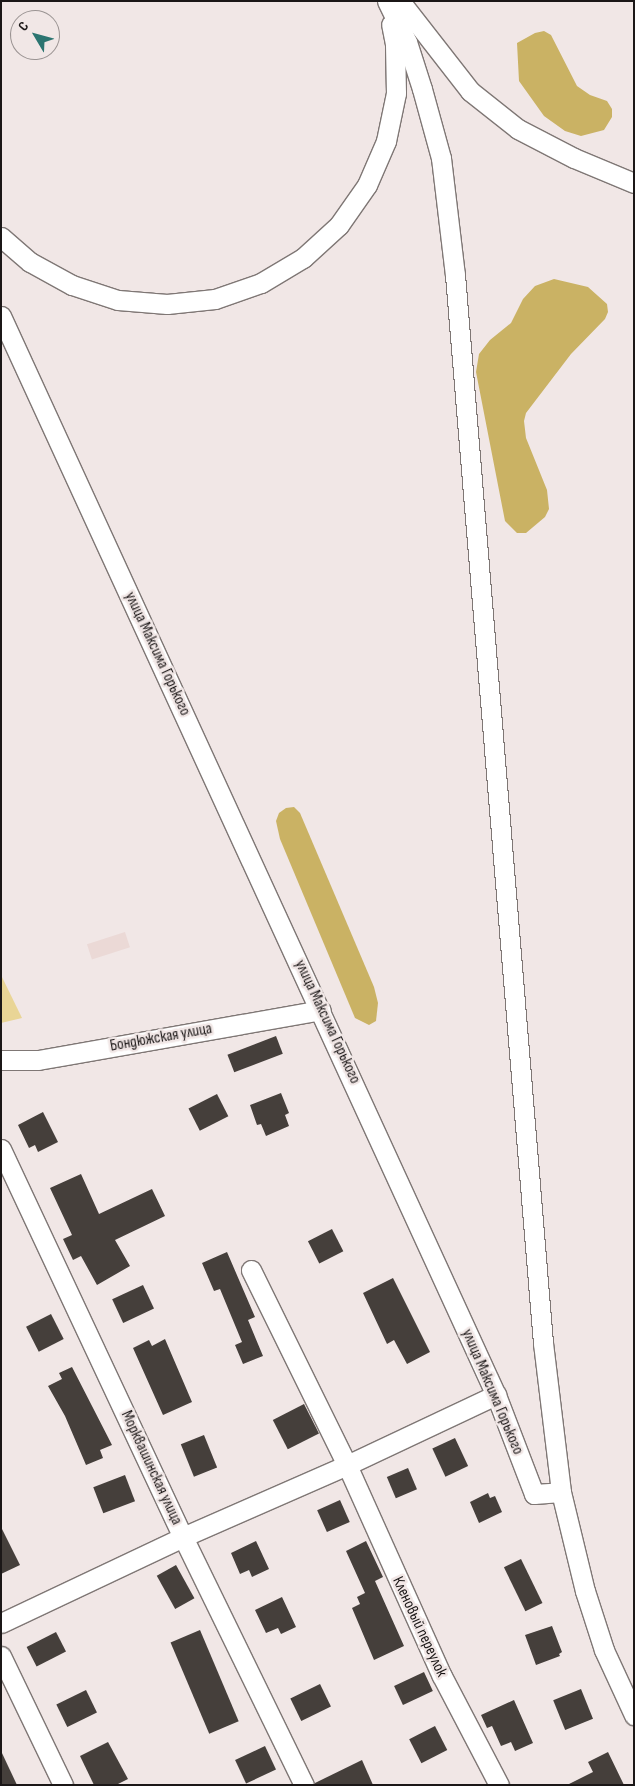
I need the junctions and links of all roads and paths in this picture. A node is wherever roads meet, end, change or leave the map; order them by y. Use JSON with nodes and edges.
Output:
{"nodes":[{"id":1,"x":386,"y":1,"type":"edge"},
{"id":2,"x":400,"y":1,"type":"edge"},
{"id":3,"x":634,"y":183,"type":"edge"},
{"id":4,"x":1,"y":237,"type":"edge"},
{"id":5,"x":1,"y":316,"type":"edge"},
{"id":6,"x":321,"y":1010,"type":"junction"},
{"id":7,"x":1,"y":1060,"type":"edge"},
{"id":8,"x":1,"y":1149,"type":"edge"},
{"id":9,"x":251,"y":1270,"type":"dead end"},
{"id":10,"x":496,"y":1395,"type":"junction"},
{"id":11,"x":348,"y":1464,"type":"junction"},
{"id":12,"x":561,"y":1492,"type":"junction"},
{"id":13,"x":183,"y":1537,"type":"junction"},
{"id":14,"x":1,"y":1624,"type":"edge"},
{"id":15,"x":1,"y":1656,"type":"edge"},
{"id":16,"x":634,"y":1715,"type":"edge"},
{"id":17,"x":63,"y":1785,"type":"edge"},
{"id":18,"x":304,"y":1785,"type":"edge"},
{"id":19,"x":499,"y":1785,"type":"edge"}],
"edges":[{"from":1,"to":4,"type":"street"},
{"from":1,"to":12,"type":"street"},
{"from":2,"to":3,"type":"street"},
{"from":5,"to":6,"type":"street","name":"улица Максима Горького"},
{"from":6,"to":7,"type":"street","name":"Бондюжская улица"},
{"from":6,"to":10,"type":"street","name":"улица Максима Горького"},
{"from":8,"to":13,"type":"street","name":"Морквашинская улица"},
{"from":9,"to":11,"type":"street","name":"Кленовый переулок"},
{"from":10,"to":11,"type":"street"},
{"from":10,"to":12,"type":"street","name":"улица Максима Горького"},
{"from":11,"to":13,"type":"street"},
{"from":11,"to":19,"type":"street","name":"Кленовый переулок"},
{"from":12,"to":16,"type":"street"},
{"from":13,"to":14,"type":"street"},
{"from":13,"to":18,"type":"street","name":"Морквашинская улица"},
{"from":15,"to":17,"type":"street"}]}
